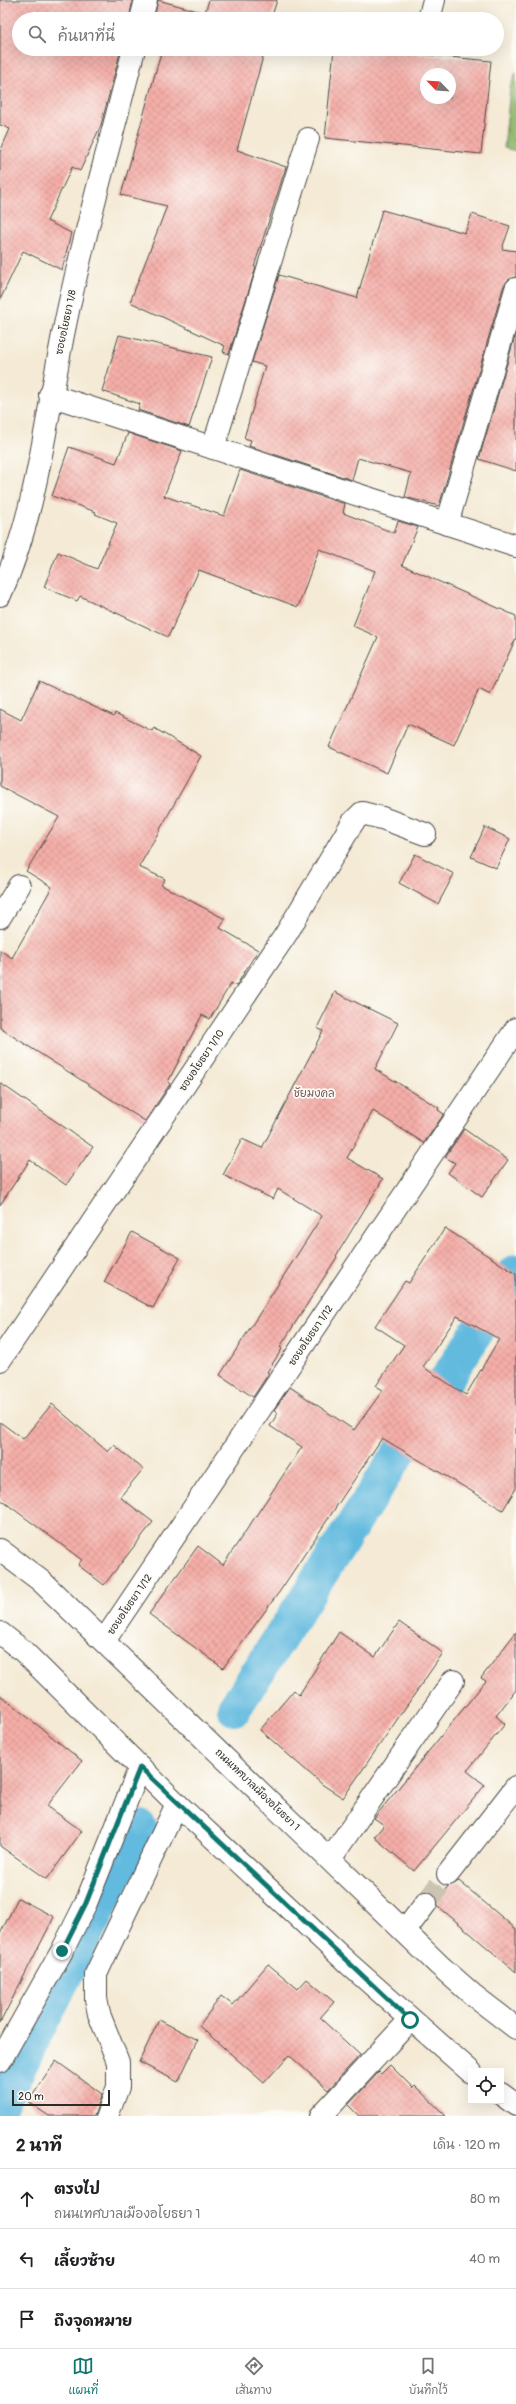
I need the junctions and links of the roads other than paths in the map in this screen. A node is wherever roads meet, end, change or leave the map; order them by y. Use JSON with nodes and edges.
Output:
{"nodes":[{"id":1,"x":146,"y":0,"type":"edge"},
{"id":2,"x":434,"y":0,"type":"edge"},
{"id":3,"x":143,"y":12,"type":"edge"},
{"id":4,"x":430,"y":12,"type":"edge"},
{"id":5,"x":132,"y":56,"type":"edge"},
{"id":6,"x":308,"y":138,"type":"dead end"},
{"id":7,"x":516,"y":290,"type":"edge"},
{"id":8,"x":50,"y":395,"type":"junction"},
{"id":9,"x":213,"y":448,"type":"junction"},
{"id":10,"x":447,"y":524,"type":"junction"},
{"id":11,"x":516,"y":546,"type":"edge"},
{"id":12,"x":0,"y":595,"type":"edge"},
{"id":13,"x":425,"y":834,"type":"dead end"},
{"id":14,"x":19,"y":886,"type":"dead end"},
{"id":15,"x":0,"y":917,"type":"edge"},
{"id":16,"x":516,"y":1029,"type":"edge"},
{"id":17,"x":0,"y":1360,"type":"edge"},
{"id":18,"x":0,"y":1550,"type":"edge"},
{"id":19,"x":0,"y":1633,"type":"edge"},
{"id":20,"x":104,"y":1641,"type":"junction"},
{"id":21,"x":453,"y":1681,"type":"dead end"},
{"id":22,"x":140,"y":1767,"type":"junction"},
{"id":23,"x":516,"y":1787,"type":"edge"},
{"id":24,"x":177,"y":1804,"type":"junction"},
{"id":25,"x":330,"y":1859,"type":"junction"},
{"id":26,"x":448,"y":1874,"type":"tunnel mouth"},
{"id":27,"x":426,"y":1903,"type":"tunnel mouth"},
{"id":28,"x":405,"y":1931,"type":"junction"},
{"id":29,"x":410,"y":2020,"type":"junction"},
{"id":30,"x":516,"y":2028,"type":"edge"},
{"id":31,"x":0,"y":2061,"type":"edge"},
{"id":32,"x":468,"y":2069,"type":"edge"},
{"id":33,"x":504,"y":2096,"type":"edge"},
{"id":34,"x":516,"y":2105,"type":"edge"},
{"id":35,"x":107,"y":2116,"type":"edge"},
{"id":36,"x":321,"y":2116,"type":"edge"}],
"edges":[{"from":1,"to":3,"type":"street"},
{"from":2,"to":4,"type":"street"},
{"from":5,"to":8,"type":"street","name":"ซอยอโยธยา 1/8"},
{"from":6,"to":9,"type":"street"},
{"from":7,"to":10,"type":"street"},
{"from":8,"to":9,"type":"street"},
{"from":8,"to":12,"type":"street","name":"ซอยอโยธยา 1/8"},
{"from":9,"to":10,"type":"street"},
{"from":10,"to":11,"type":"street"},
{"from":13,"to":17,"type":"street","name":"ซอยอโยธยา 1/10"},
{"from":14,"to":15,"type":"street"},
{"from":16,"to":20,"type":"street","name":"ซอยอโยธยา 1/12"},
{"from":18,"to":20,"type":"street","name":"ถนนเทศบาลเมืองอโยธยา 1"},
{"from":19,"to":22,"type":"street"},
{"from":20,"to":25,"type":"street","name":"ถนนเทศบาลเมืองอโยธยา 1"},
{"from":21,"to":25,"type":"street"},
{"from":22,"to":24,"type":"street"},
{"from":22,"to":31,"type":"street"},
{"from":23,"to":26,"type":"street"},
{"from":24,"to":29,"type":"street"},
{"from":24,"to":35,"type":"street"},
{"from":25,"to":28,"type":"street","name":"ถนนเทศบาลเมืองอโยธยา 1"},
{"from":27,"to":28,"type":"street"},
{"from":28,"to":30,"type":"street","name":"ถนนเทศบาลเมืองอโยธยา 1"},
{"from":29,"to":32,"type":"street"},
{"from":29,"to":36,"type":"street"},
{"from":33,"to":34,"type":"street"}]}
